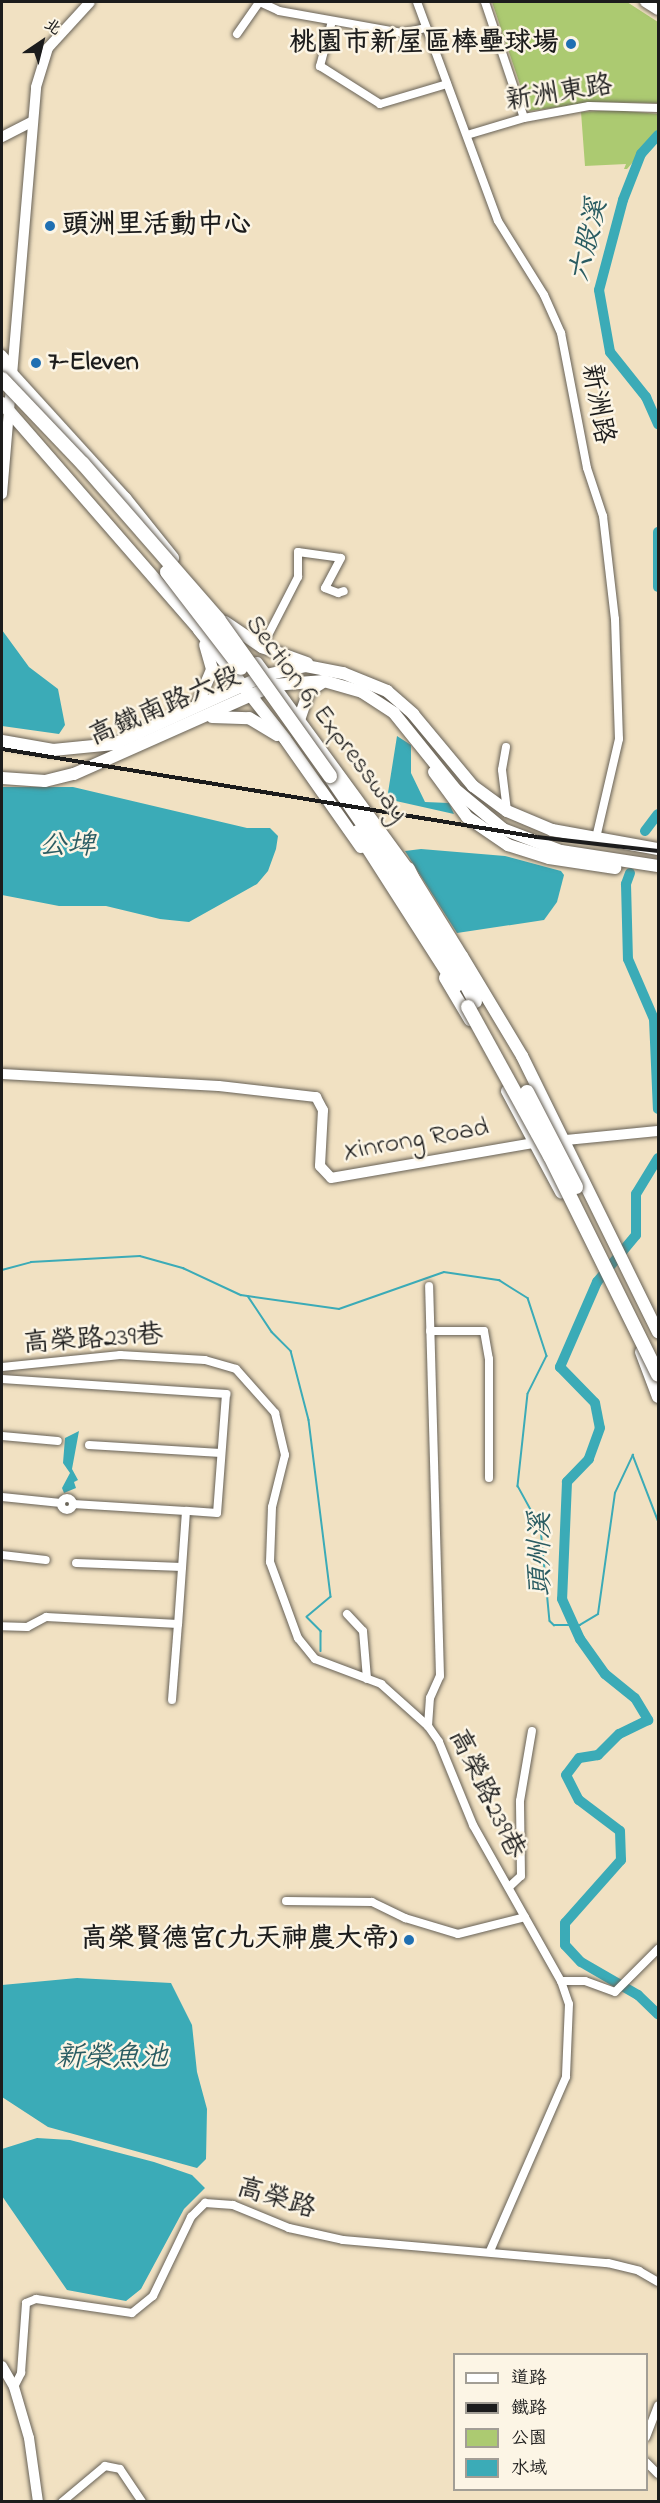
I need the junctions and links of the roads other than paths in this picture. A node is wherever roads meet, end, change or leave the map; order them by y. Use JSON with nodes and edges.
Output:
{"nodes":[{"id":1,"x":90,"y":2,"type":"edge"},
{"id":2,"x":260,"y":2,"type":"edge"},
{"id":3,"x":417,"y":2,"type":"edge"},
{"id":4,"x":485,"y":2,"type":"edge"},
{"id":5,"x":645,"y":2,"type":"edge"},
{"id":6,"x":658,"y":10,"type":"edge"},
{"id":7,"x":332,"y":21,"type":"junction"},
{"id":8,"x":426,"y":28,"type":"junction"},
{"id":9,"x":237,"y":34,"type":"dead end"},
{"id":10,"x":447,"y":84,"type":"junction"},
{"id":11,"x":658,"y":108,"type":"edge"},
{"id":12,"x":525,"y":118,"type":"junction"},
{"id":13,"x":32,"y":122,"type":"junction"},
{"id":14,"x":467,"y":135,"type":"junction"},
{"id":15,"x":2,"y":137,"type":"edge"},
{"id":16,"x":2,"y":354,"type":"edge"},
{"id":17,"x":7,"y":370,"type":"edge"},
{"id":18,"x":2,"y":391,"type":"edge"},
{"id":19,"x":4,"y":406,"type":"edge"},
{"id":20,"x":2,"y":494,"type":"edge"},
{"id":21,"x":344,"y":591,"type":"dead end"},
{"id":22,"x":221,"y":619,"type":"junction"},
{"id":23,"x":199,"y":630,"type":"junction"},
{"id":24,"x":262,"y":647,"type":"junction"},
{"id":25,"x":343,"y":673,"type":"junction"},
{"id":26,"x":266,"y":675,"type":"junction"},
{"id":27,"x":324,"y":681,"type":"junction"},
{"id":28,"x":274,"y":685,"type":"junction"},
{"id":29,"x":241,"y":687,"type":"junction"},
{"id":30,"x":250,"y":699,"type":"junction"},
{"id":31,"x":197,"y":705,"type":"junction"},
{"id":32,"x":299,"y":720,"type":"junction"},
{"id":33,"x":188,"y":723,"type":"junction"},
{"id":34,"x":407,"y":727,"type":"junction"},
{"id":35,"x":285,"y":739,"type":"junction"},
{"id":36,"x":2,"y":741,"type":"edge"},
{"id":37,"x":506,"y":747,"type":"dead end"},
{"id":38,"x":2,"y":778,"type":"edge"},
{"id":39,"x":326,"y":778,"type":"junction"},
{"id":40,"x":507,"y":811,"type":"junction"},
{"id":41,"x":599,"y":839,"type":"junction"},
{"id":42,"x":658,"y":843,"type":"edge"},
{"id":43,"x":658,"y":849,"type":"edge"},
{"id":44,"x":658,"y":866,"type":"edge"},
{"id":45,"x":408,"y":869,"type":"junction"},
{"id":46,"x":658,"y":874,"type":"edge"},
{"id":47,"x":385,"y":881,"type":"junction"},
{"id":48,"x":436,"y":939,"type":"junction"},
{"id":49,"x":471,"y":1004,"type":"junction"},
{"id":50,"x":2,"y":1074,"type":"edge"},
{"id":51,"x":658,"y":1131,"type":"edge"},
{"id":52,"x":562,"y":1140,"type":"junction"},
{"id":53,"x":533,"y":1143,"type":"junction"},
{"id":54,"x":429,"y":1286,"type":"dead end"},
{"id":55,"x":430,"y":1331,"type":"junction"},
{"id":56,"x":658,"y":1332,"type":"edge"},
{"id":57,"x":658,"y":1356,"type":"edge"},
{"id":58,"x":2,"y":1367,"type":"edge"},
{"id":59,"x":658,"y":1375,"type":"edge"},
{"id":60,"x":2,"y":1379,"type":"edge"},
{"id":61,"x":658,"y":1397,"type":"edge"},
{"id":62,"x":2,"y":1436,"type":"edge"},
{"id":63,"x":58,"y":1441,"type":"dead end"},
{"id":64,"x":89,"y":1445,"type":"dead end"},
{"id":65,"x":221,"y":1454,"type":"junction"},
{"id":66,"x":489,"y":1478,"type":"dead end"},
{"id":67,"x":2,"y":1497,"type":"edge"},
{"id":68,"x":186,"y":1510,"type":"junction"},
{"id":69,"x":2,"y":1555,"type":"edge"},
{"id":70,"x":45,"y":1560,"type":"dead end"},
{"id":71,"x":76,"y":1563,"type":"dead end"},
{"id":72,"x":182,"y":1567,"type":"junction"},
{"id":73,"x":347,"y":1614,"type":"dead end"},
{"id":74,"x":177,"y":1624,"type":"junction"},
{"id":75,"x":2,"y":1626,"type":"edge"},
{"id":76,"x":368,"y":1679,"type":"junction"},
{"id":77,"x":172,"y":1700,"type":"dead end"},
{"id":78,"x":428,"y":1726,"type":"junction"},
{"id":79,"x":532,"y":1731,"type":"dead end"},
{"id":80,"x":509,"y":1887,"type":"junction"},
{"id":81,"x":286,"y":1901,"type":"dead end"},
{"id":82,"x":525,"y":1917,"type":"junction"},
{"id":83,"x":658,"y":1949,"type":"edge"},
{"id":84,"x":561,"y":1981,"type":"junction"},
{"id":85,"x":490,"y":2251,"type":"junction"},
{"id":86,"x":658,"y":2283,"type":"edge"},
{"id":87,"x":2,"y":2366,"type":"edge"},
{"id":88,"x":14,"y":2387,"type":"junction"},
{"id":89,"x":658,"y":2405,"type":"edge"},
{"id":90,"x":648,"y":2432,"type":"edge"},
{"id":91,"x":38,"y":2502,"type":"edge"},
{"id":92,"x":62,"y":2502,"type":"edge"},
{"id":93,"x":142,"y":2502,"type":"edge"}],
"edges":[{"from":1,"to":13,"type":"street"},
{"from":2,"to":7,"type":"street"},
{"from":2,"to":9,"type":"street"},
{"from":3,"to":8,"type":"street","name":"新洲路"},
{"from":4,"to":12,"type":"street"},
{"from":5,"to":6,"type":"street"},
{"from":7,"to":8,"type":"street"},
{"from":7,"to":10,"type":"street"},
{"from":8,"to":10,"type":"street","name":"新洲路"},
{"from":10,"to":14,"type":"street","name":"新洲路"},
{"from":11,"to":12,"type":"street","name":"新洲東路"},
{"from":12,"to":14,"type":"street","name":"新洲東路"},
{"from":13,"to":15,"type":"street"},
{"from":13,"to":17,"type":"street"},
{"from":14,"to":41,"type":"street","name":"新洲路"},
{"from":16,"to":17,"type":"street"},
{"from":17,"to":19,"type":"street"},
{"from":17,"to":22,"type":"main road","name":"Section 6, Expressway"},
{"from":17,"to":39,"type":"highway","bridge":true},
{"from":18,"to":39,"type":"highway","bridge":true},
{"from":19,"to":20,"type":"street"},
{"from":19,"to":23,"type":"main road","name":"Section 6, Expressway"},
{"from":21,"to":24,"type":"street"},
{"from":22,"to":24,"type":"main road"},
{"from":22,"to":26,"type":"main road","name":"Section 6, Expressway"},
{"from":23,"to":29,"type":"main road","name":"Section 6, Expressway"},
{"from":23,"to":31,"type":"main road"},
{"from":24,"to":25,"type":"main road"},
{"from":25,"to":26,"type":"main road","name":"高鐵南路六段"},
{"from":25,"to":40,"type":"main road","name":"高鐵南路六段"},
{"from":26,"to":28,"type":"main road","name":"Section 6, Expressway"},
{"from":26,"to":29,"type":"main road","name":"高鐵南路六段"},
{"from":27,"to":28,"type":"main road","name":"高鐵南路六段"},
{"from":27,"to":32,"type":"main road"},
{"from":27,"to":34,"type":"main road","name":"高鐵南路六段"},
{"from":28,"to":30,"type":"main road","name":"高鐵南路六段"},
{"from":28,"to":32,"type":"main road","name":"Section 6, Expressway"},
{"from":29,"to":30,"type":"main road","name":"Section 6, Expressway"},
{"from":29,"to":31,"type":"main road","name":"高鐵南路六段"},
{"from":30,"to":33,"type":"main road","name":"高鐵南路六段"},
{"from":30,"to":35,"type":"main road","name":"Section 6, Expressway"},
{"from":31,"to":36,"type":"main road","name":"高鐵南路六段"},
{"from":32,"to":45,"type":"main road","name":"Section 6, Expressway"},
{"from":33,"to":35,"type":"main road"},
{"from":33,"to":38,"type":"main road","name":"高鐵南路六段"},
{"from":34,"to":44,"type":"main road","name":"高鐵南路六段"},
{"from":34,"to":46,"type":"main road","name":"高鐵南路六段"},
{"from":35,"to":47,"type":"main road","name":"Section 6, Expressway"},
{"from":37,"to":40,"type":"street"},
{"from":39,"to":48,"type":"highway"},
{"from":40,"to":41,"type":"main road","name":"高鐵南路六段"},
{"from":41,"to":42,"type":"main road","name":"高鐵南路六段"},
{"from":41,"to":43,"type":"main road","name":"高鐵南路六段"},
{"from":45,"to":48,"type":"highway"},
{"from":45,"to":52,"type":"main road","name":"Section 6, Expressway"},
{"from":47,"to":48,"type":"highway"},
{"from":47,"to":53,"type":"main road","name":"Section 6, Expressway"},
{"from":48,"to":49,"type":"highway"},
{"from":49,"to":57,"type":"highway","bridge":true},
{"from":49,"to":59,"type":"highway","bridge":true},
{"from":50,"to":53,"type":"street","name":"Xinrong Road"},
{"from":51,"to":52,"type":"street","name":"Xinrong Road"},
{"from":52,"to":53,"type":"street","name":"Xinrong Road"},
{"from":52,"to":56,"type":"main road","name":"Section 6, Expressway"},
{"from":53,"to":61,"type":"main road","name":"Section 6, Expressway","bridge":true},
{"from":54,"to":55,"type":"street"},
{"from":55,"to":66,"type":"street"},
{"from":55,"to":78,"type":"street"},
{"from":58,"to":76,"type":"street","name":"高榮路239巷"},
{"from":60,"to":65,"type":"street"},
{"from":62,"to":63,"type":"street"},
{"from":64,"to":65,"type":"street"},
{"from":65,"to":68,"type":"street"},
{"from":67,"to":68,"type":"street"},
{"from":68,"to":72,"type":"street"},
{"from":69,"to":70,"type":"street"},
{"from":71,"to":72,"type":"street"},
{"from":72,"to":74,"type":"street"},
{"from":73,"to":76,"type":"street"},
{"from":74,"to":75,"type":"street"},
{"from":74,"to":77,"type":"street"},
{"from":76,"to":78,"type":"street","name":"高榮路239巷"},
{"from":78,"to":80,"type":"street","name":"高榮路239巷"},
{"from":79,"to":80,"type":"street"},
{"from":80,"to":82,"type":"street","name":"高榮路239巷"},
{"from":81,"to":82,"type":"street"},
{"from":82,"to":84,"type":"street","name":"高榮路239巷"},
{"from":83,"to":84,"type":"street"},
{"from":84,"to":85,"type":"street","name":"高榮路239巷"},
{"from":85,"to":86,"type":"street","name":"高榮路"},
{"from":85,"to":88,"type":"street","name":"高榮路"},
{"from":87,"to":88,"type":"street"},
{"from":88,"to":91,"type":"street"},
{"from":89,"to":90,"type":"street"},
{"from":92,"to":93,"type":"street"}]}
